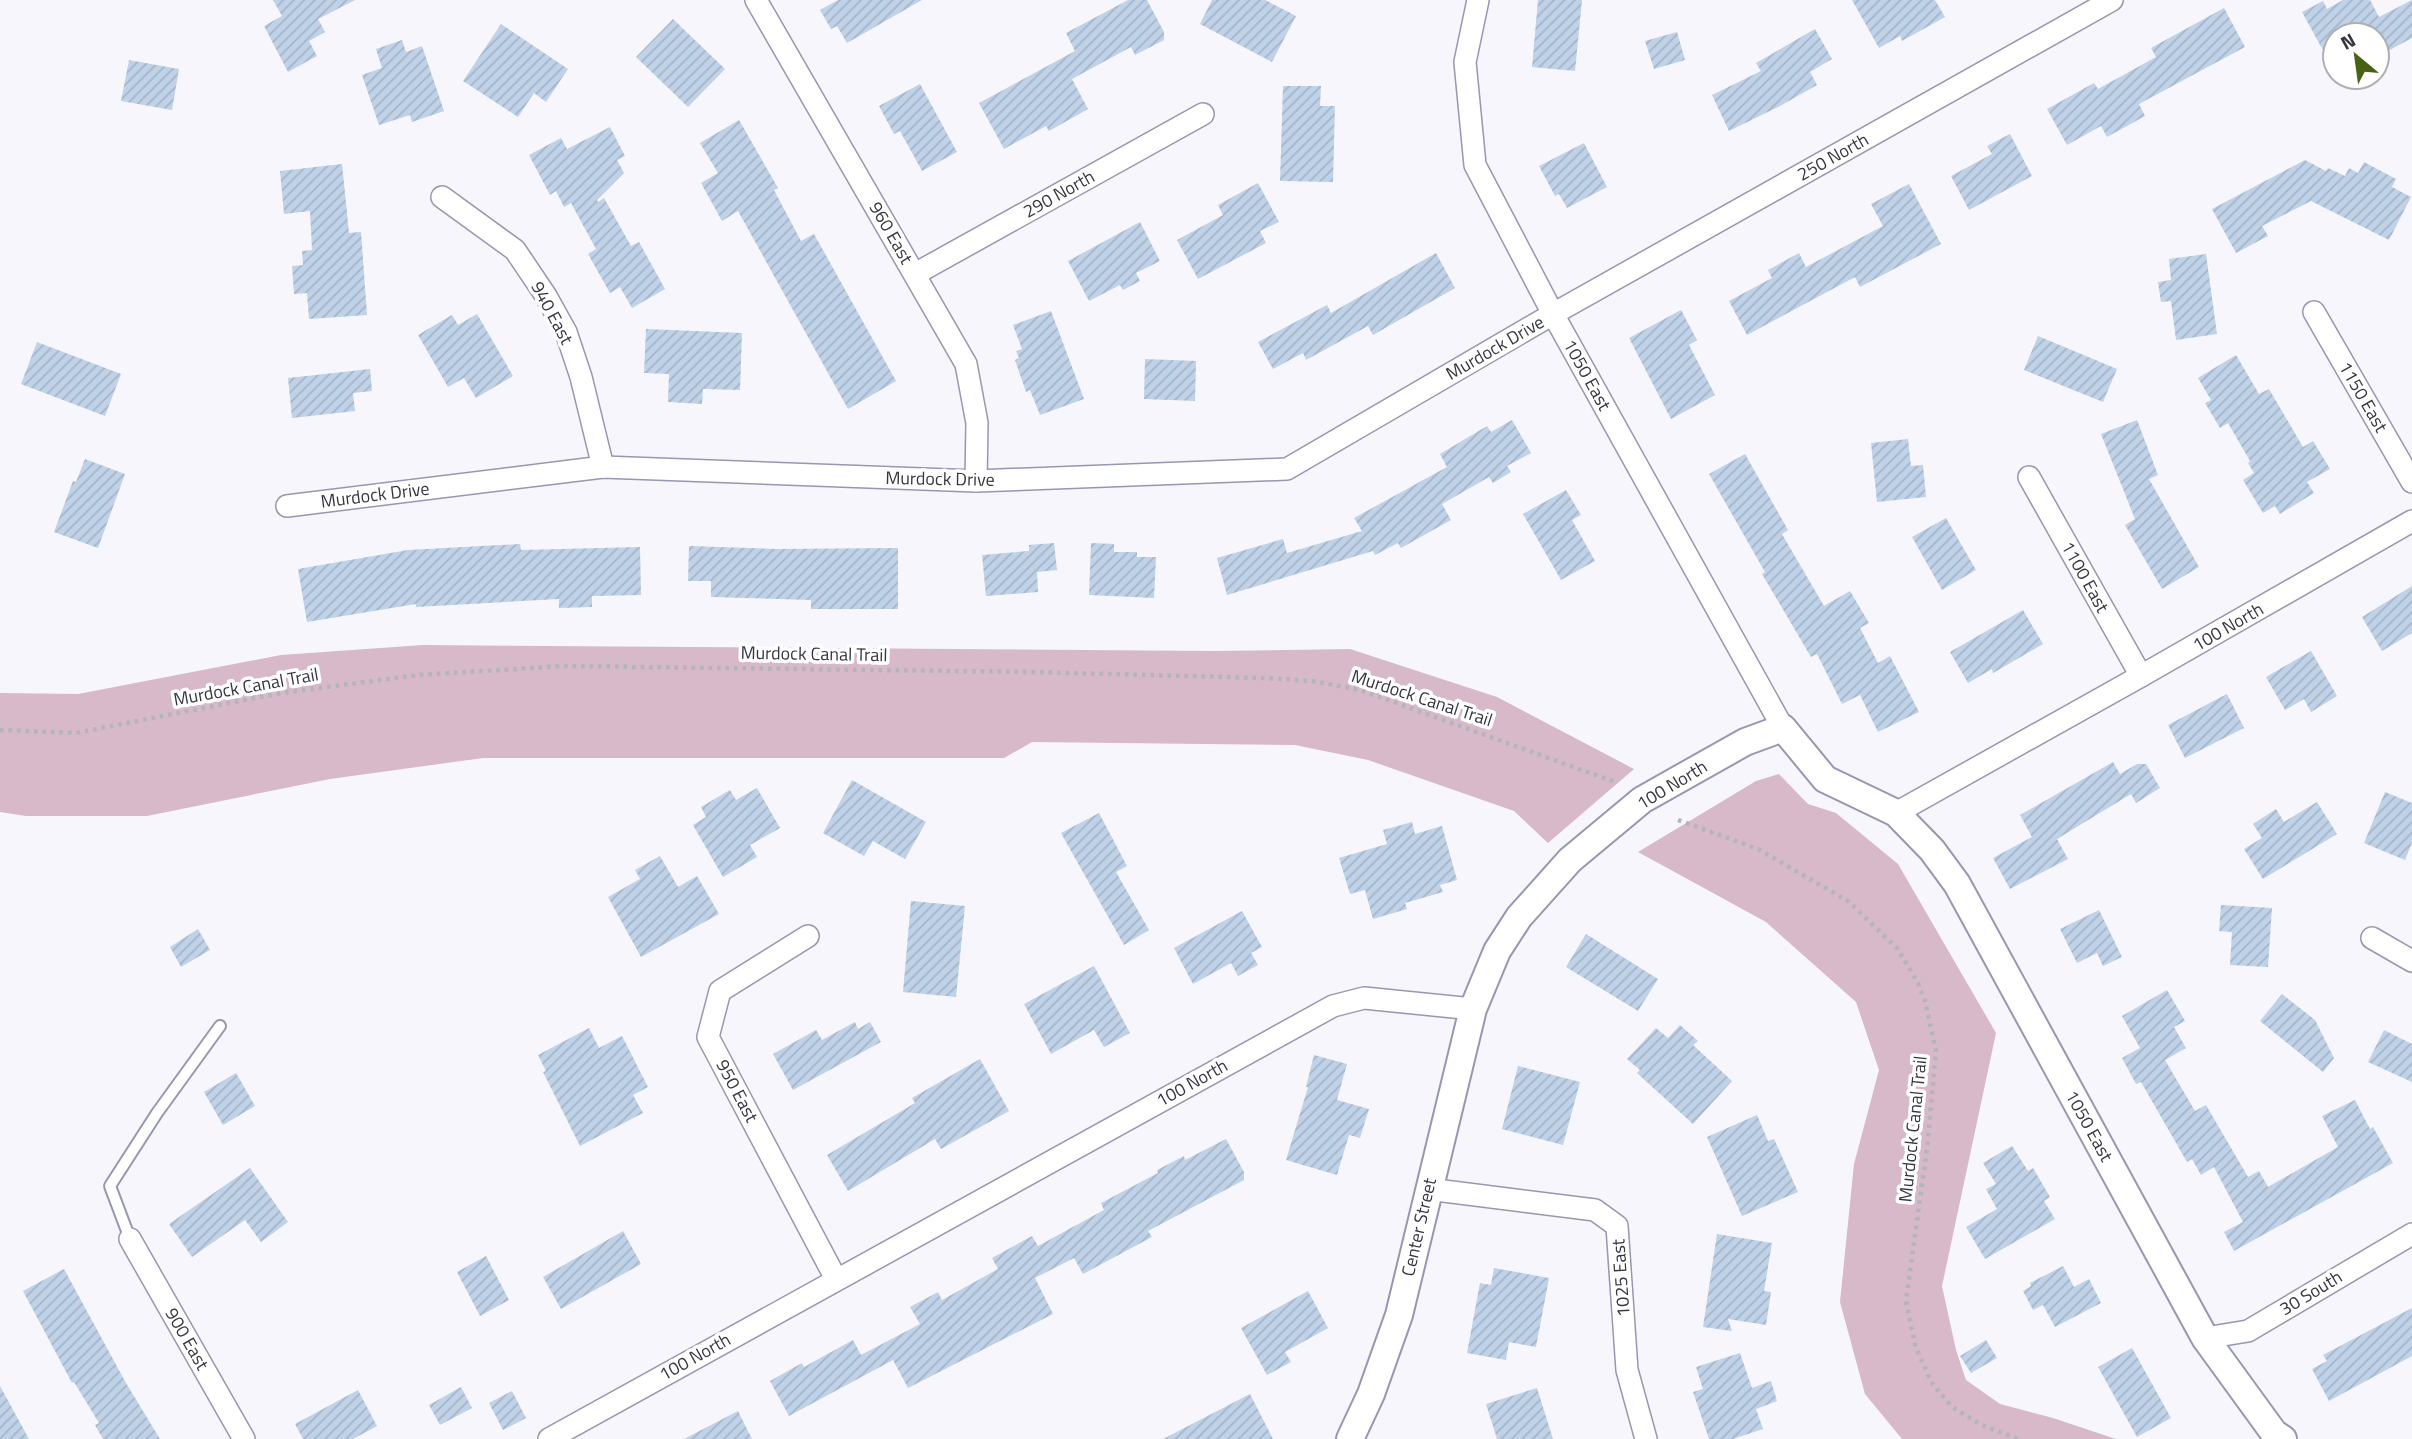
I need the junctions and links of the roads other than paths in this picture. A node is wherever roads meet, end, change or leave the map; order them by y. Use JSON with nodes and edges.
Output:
{"nodes":[{"id":1,"x":756,"y":0,"type":"edge"},
{"id":2,"x":1478,"y":0,"type":"edge"},
{"id":3,"x":2112,"y":0,"type":"edge"},
{"id":4,"x":1203,"y":114,"type":"dead end"},
{"id":5,"x":442,"y":197,"type":"dead end"},
{"id":6,"x":915,"y":274,"type":"junction"},
{"id":7,"x":2314,"y":312,"type":"dead end"},
{"id":8,"x":1553,"y":314,"type":"junction"},
{"id":9,"x":603,"y":467,"type":"junction"},
{"id":10,"x":2029,"y":477,"type":"dead end"},
{"id":11,"x":976,"y":481,"type":"junction"},
{"id":12,"x":2412,"y":482,"type":"edge"},
{"id":13,"x":287,"y":506,"type":"dead end"},
{"id":14,"x":2412,"y":521,"type":"edge"},
{"id":15,"x":2141,"y":676,"type":"junction"},
{"id":16,"x":1783,"y":728,"type":"junction"},
{"id":17,"x":1896,"y":813,"type":"junction"},
{"id":18,"x":808,"y":936,"type":"dead end"},
{"id":19,"x":2372,"y":938,"type":"dead end"},
{"id":20,"x":2412,"y":961,"type":"edge"},
{"id":21,"x":1472,"y":1009,"type":"junction"},
{"id":22,"x":220,"y":1026,"type":"dead end"},
{"id":23,"x":1428,"y":1189,"type":"junction"},
{"id":24,"x":2412,"y":1234,"type":"edge"},
{"id":25,"x":130,"y":1239,"type":"joint"},
{"id":26,"x":836,"y":1279,"type":"junction"},
{"id":27,"x":2205,"y":1338,"type":"junction"},
{"id":28,"x":244,"y":1439,"type":"edge"},
{"id":29,"x":549,"y":1439,"type":"edge"},
{"id":30,"x":1350,"y":1439,"type":"edge"},
{"id":31,"x":1646,"y":1439,"type":"edge"},
{"id":32,"x":2283,"y":1439,"type":"edge"}],
"edges":[{"from":1,"to":6,"type":"street","name":"960 East"},
{"from":2,"to":8,"type":"street","name":"1050 East"},
{"from":3,"to":8,"type":"street","name":"250 North"},
{"from":4,"to":6,"type":"street","name":"290 North"},
{"from":5,"to":9,"type":"street","name":"940 East"},
{"from":6,"to":11,"type":"street","name":"960 East"},
{"from":7,"to":12,"type":"street","name":"1150 East"},
{"from":8,"to":11,"type":"street","name":"Murdock Drive"},
{"from":8,"to":16,"type":"street","name":"1050 East"},
{"from":9,"to":11,"type":"street","name":"Murdock Drive"},
{"from":9,"to":13,"type":"street","name":"Murdock Drive"},
{"from":10,"to":15,"type":"street","name":"1100 East"},
{"from":14,"to":15,"type":"street","name":"100 North"},
{"from":15,"to":17,"type":"street","name":"100 North"},
{"from":16,"to":17,"type":"street"},
{"from":16,"to":21,"type":"street","name":"100 North"},
{"from":17,"to":27,"type":"street","name":"1050 East"},
{"from":18,"to":26,"type":"street","name":"950 East"},
{"from":19,"to":20,"type":"street"},
{"from":21,"to":23,"type":"street","name":"Center Street"},
{"from":21,"to":26,"type":"street","name":"100 North"},
{"from":22,"to":25,"type":"lane"},
{"from":23,"to":30,"type":"street","name":"Center Street"},
{"from":23,"to":31,"type":"street","name":"1025 East"},
{"from":24,"to":27,"type":"street","name":"30 South"},
{"from":25,"to":28,"type":"street","name":"900 East"},
{"from":26,"to":29,"type":"street","name":"100 North"},
{"from":27,"to":32,"type":"street","name":"1050 East"}]}
